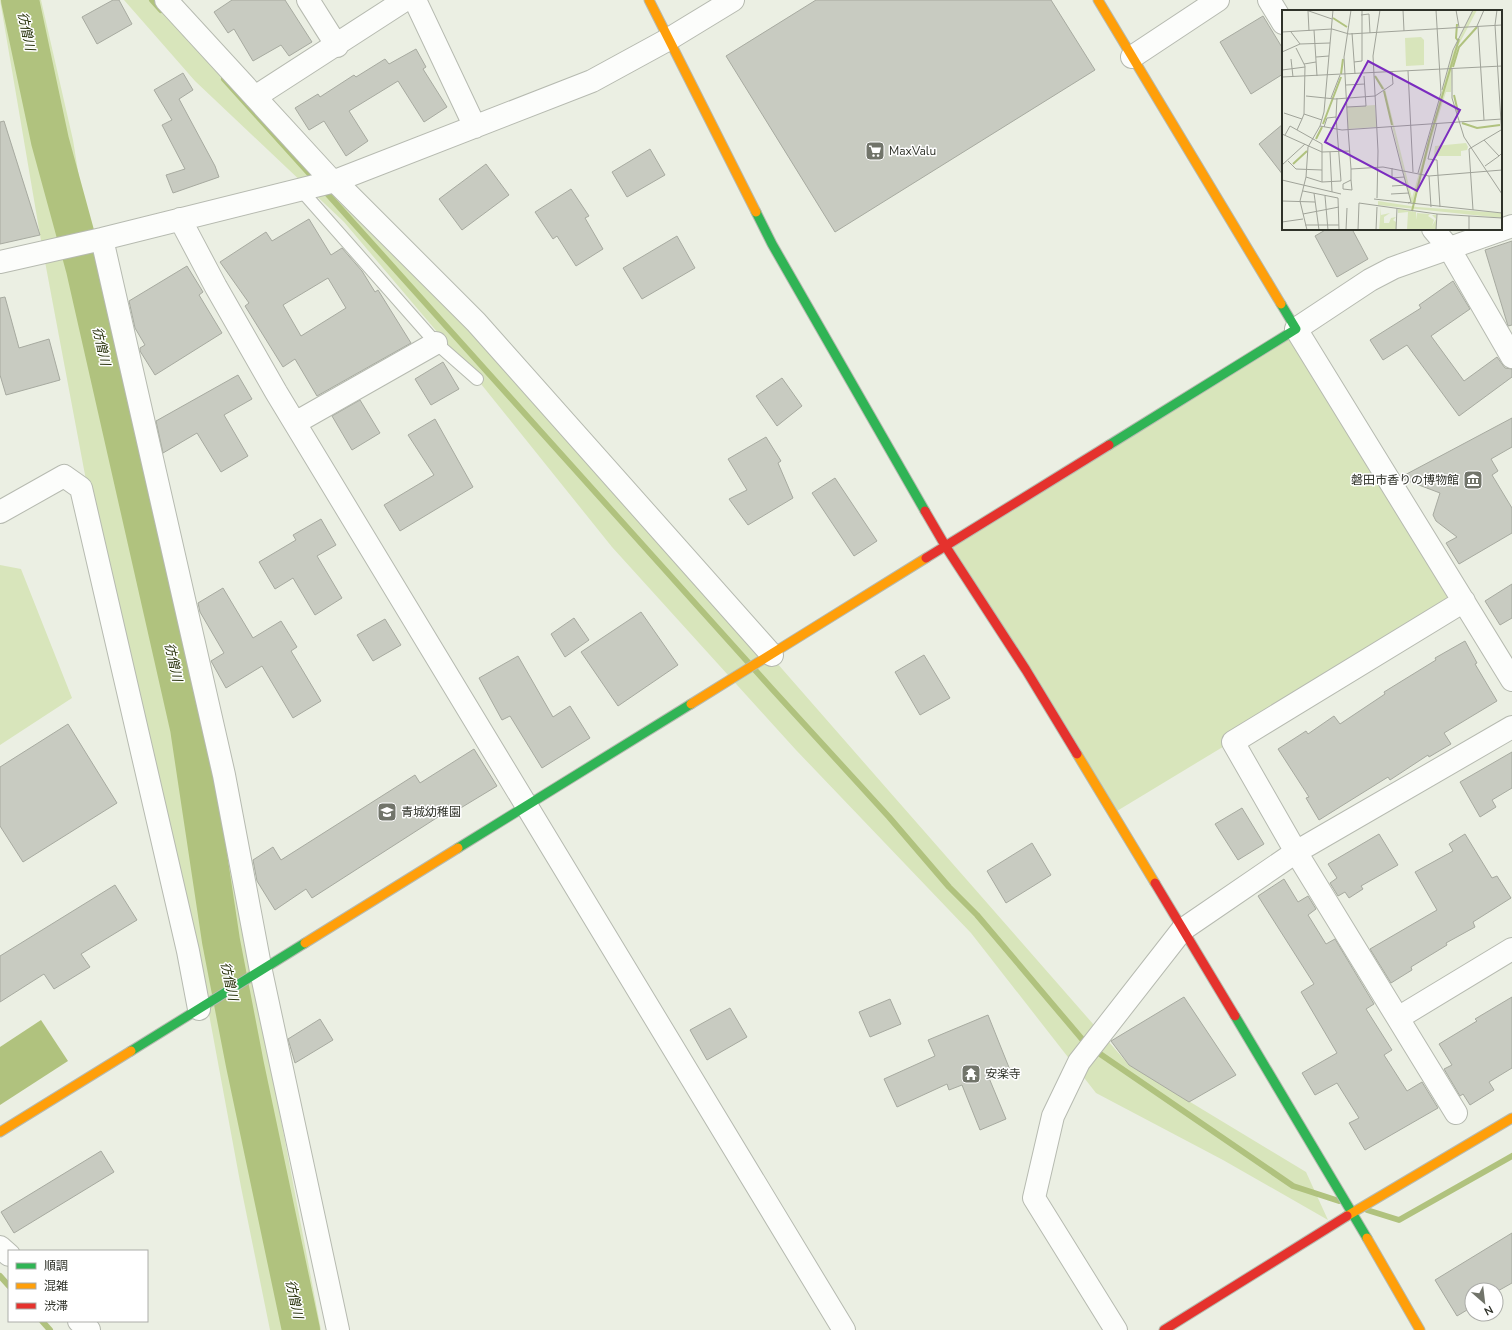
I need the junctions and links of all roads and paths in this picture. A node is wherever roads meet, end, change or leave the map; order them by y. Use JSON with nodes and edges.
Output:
{"nodes":[{"id":1,"x":308,"y":0,"type":"edge"},
{"id":2,"x":405,"y":0,"type":"edge"},
{"id":3,"x":416,"y":0,"type":"edge"},
{"id":4,"x":649,"y":0,"type":"edge"},
{"id":5,"x":734,"y":0,"type":"edge"},
{"id":6,"x":1098,"y":0,"type":"edge"},
{"id":7,"x":1218,"y":0,"type":"edge"},
{"id":8,"x":1269,"y":0,"type":"edge"},
{"id":9,"x":171,"y":1,"type":"edge"},
{"id":10,"x":1282,"y":21,"type":"edge"},
{"id":11,"x":669,"y":39,"type":"junction"},
{"id":12,"x":337,"y":46,"type":"junction"},
{"id":13,"x":1132,"y":57,"type":"junction"},
{"id":14,"x":255,"y":97,"type":"junction"},
{"id":15,"x":474,"y":127,"type":"junction"},
{"id":16,"x":334,"y":182,"type":"junction"},
{"id":17,"x":303,"y":189,"type":"junction"},
{"id":18,"x":180,"y":219,"type":"junction"},
{"id":19,"x":1512,"y":226,"type":"edge"},
{"id":20,"x":1502,"y":229,"type":"edge"},
{"id":21,"x":1434,"y":230,"type":"edge"},
{"id":22,"x":1501,"y":230,"type":"edge"},
{"id":23,"x":102,"y":240,"type":"junction"},
{"id":24,"x":1449,"y":248,"type":"junction"},
{"id":25,"x":0,"y":262,"type":"edge"},
{"id":26,"x":1296,"y":329,"type":"junction"},
{"id":27,"x":436,"y":343,"type":"junction"},
{"id":28,"x":1512,"y":357,"type":"edge"},
{"id":29,"x":477,"y":379,"type":"dead end"},
{"id":30,"x":296,"y":424,"type":"junction"},
{"id":31,"x":0,"y":512,"type":"edge"},
{"id":32,"x":946,"y":547,"type":"junction"},
{"id":33,"x":1464,"y":602,"type":"junction"},
{"id":34,"x":772,"y":655,"type":"junction"},
{"id":35,"x":1512,"y":680,"type":"edge"},
{"id":36,"x":1512,"y":727,"type":"edge"},
{"id":37,"x":526,"y":807,"type":"junction"},
{"id":38,"x":1296,"y":852,"type":"junction"},
{"id":39,"x":1182,"y":930,"type":"junction"},
{"id":40,"x":1512,"y":949,"type":"edge"},
{"id":41,"x":261,"y":971,"type":"junction"},
{"id":42,"x":199,"y":1009,"type":"junction"},
{"id":43,"x":1398,"y":1018,"type":"junction"},
{"id":44,"x":1456,"y":1113,"type":"dead end"},
{"id":45,"x":1512,"y":1118,"type":"edge"},
{"id":46,"x":0,"y":1132,"type":"edge"},
{"id":47,"x":1354,"y":1214,"type":"junction"},
{"id":48,"x":0,"y":1247,"type":"edge"},
{"id":49,"x":8,"y":1254,"type":"edge"},
{"id":50,"x":80,"y":1322,"type":"edge"},
{"id":51,"x":89,"y":1330,"type":"edge"},
{"id":52,"x":338,"y":1330,"type":"edge"},
{"id":53,"x":844,"y":1330,"type":"edge"},
{"id":54,"x":1116,"y":1330,"type":"edge"},
{"id":55,"x":1164,"y":1330,"type":"edge"},
{"id":56,"x":1420,"y":1330,"type":"edge"}],
"edges":[{"from":1,"to":12,"type":"street"},
{"from":2,"to":12,"type":"street"},
{"from":3,"to":15,"type":"street"},
{"from":4,"to":11,"type":"street"},
{"from":5,"to":11,"type":"street"},
{"from":6,"to":13,"type":"street"},
{"from":7,"to":13,"type":"street"},
{"from":8,"to":10,"type":"street"},
{"from":9,"to":14,"type":"street"},
{"from":11,"to":15,"type":"street"},
{"from":11,"to":32,"type":"street"},
{"from":12,"to":14,"type":"street"},
{"from":13,"to":26,"type":"street"},
{"from":14,"to":16,"type":"street"},
{"from":15,"to":16,"type":"street"},
{"from":16,"to":17,"type":"street"},
{"from":16,"to":34,"type":"street"},
{"from":17,"to":18,"type":"street"},
{"from":17,"to":27,"type":"lane"},
{"from":18,"to":23,"type":"street"},
{"from":18,"to":30,"type":"street"},
{"from":19,"to":20,"type":"street"},
{"from":21,"to":24,"type":"street"},
{"from":22,"to":24,"type":"street"},
{"from":23,"to":25,"type":"street"},
{"from":23,"to":41,"type":"street"},
{"from":24,"to":26,"type":"street"},
{"from":24,"to":28,"type":"street"},
{"from":26,"to":32,"type":"street"},
{"from":26,"to":33,"type":"street"},
{"from":27,"to":29,"type":"lane"},
{"from":27,"to":30,"type":"street"},
{"from":30,"to":37,"type":"street"},
{"from":31,"to":42,"type":"street"},
{"from":32,"to":34,"type":"street"},
{"from":32,"to":39,"type":"street"},
{"from":33,"to":35,"type":"street"},
{"from":33,"to":38,"type":"street"},
{"from":34,"to":37,"type":"street"},
{"from":36,"to":38,"type":"street"},
{"from":37,"to":41,"type":"street"},
{"from":37,"to":53,"type":"street"},
{"from":38,"to":39,"type":"street"},
{"from":38,"to":43,"type":"street"},
{"from":39,"to":47,"type":"street"},
{"from":39,"to":54,"type":"street"},
{"from":40,"to":43,"type":"street"},
{"from":41,"to":42,"type":"street"},
{"from":41,"to":52,"type":"street"},
{"from":42,"to":46,"type":"street"},
{"from":43,"to":44,"type":"street"},
{"from":45,"to":47,"type":"street"},
{"from":47,"to":55,"type":"street"},
{"from":47,"to":56,"type":"street"},
{"from":48,"to":49,"type":"street"},
{"from":50,"to":51,"type":"street"}]}
